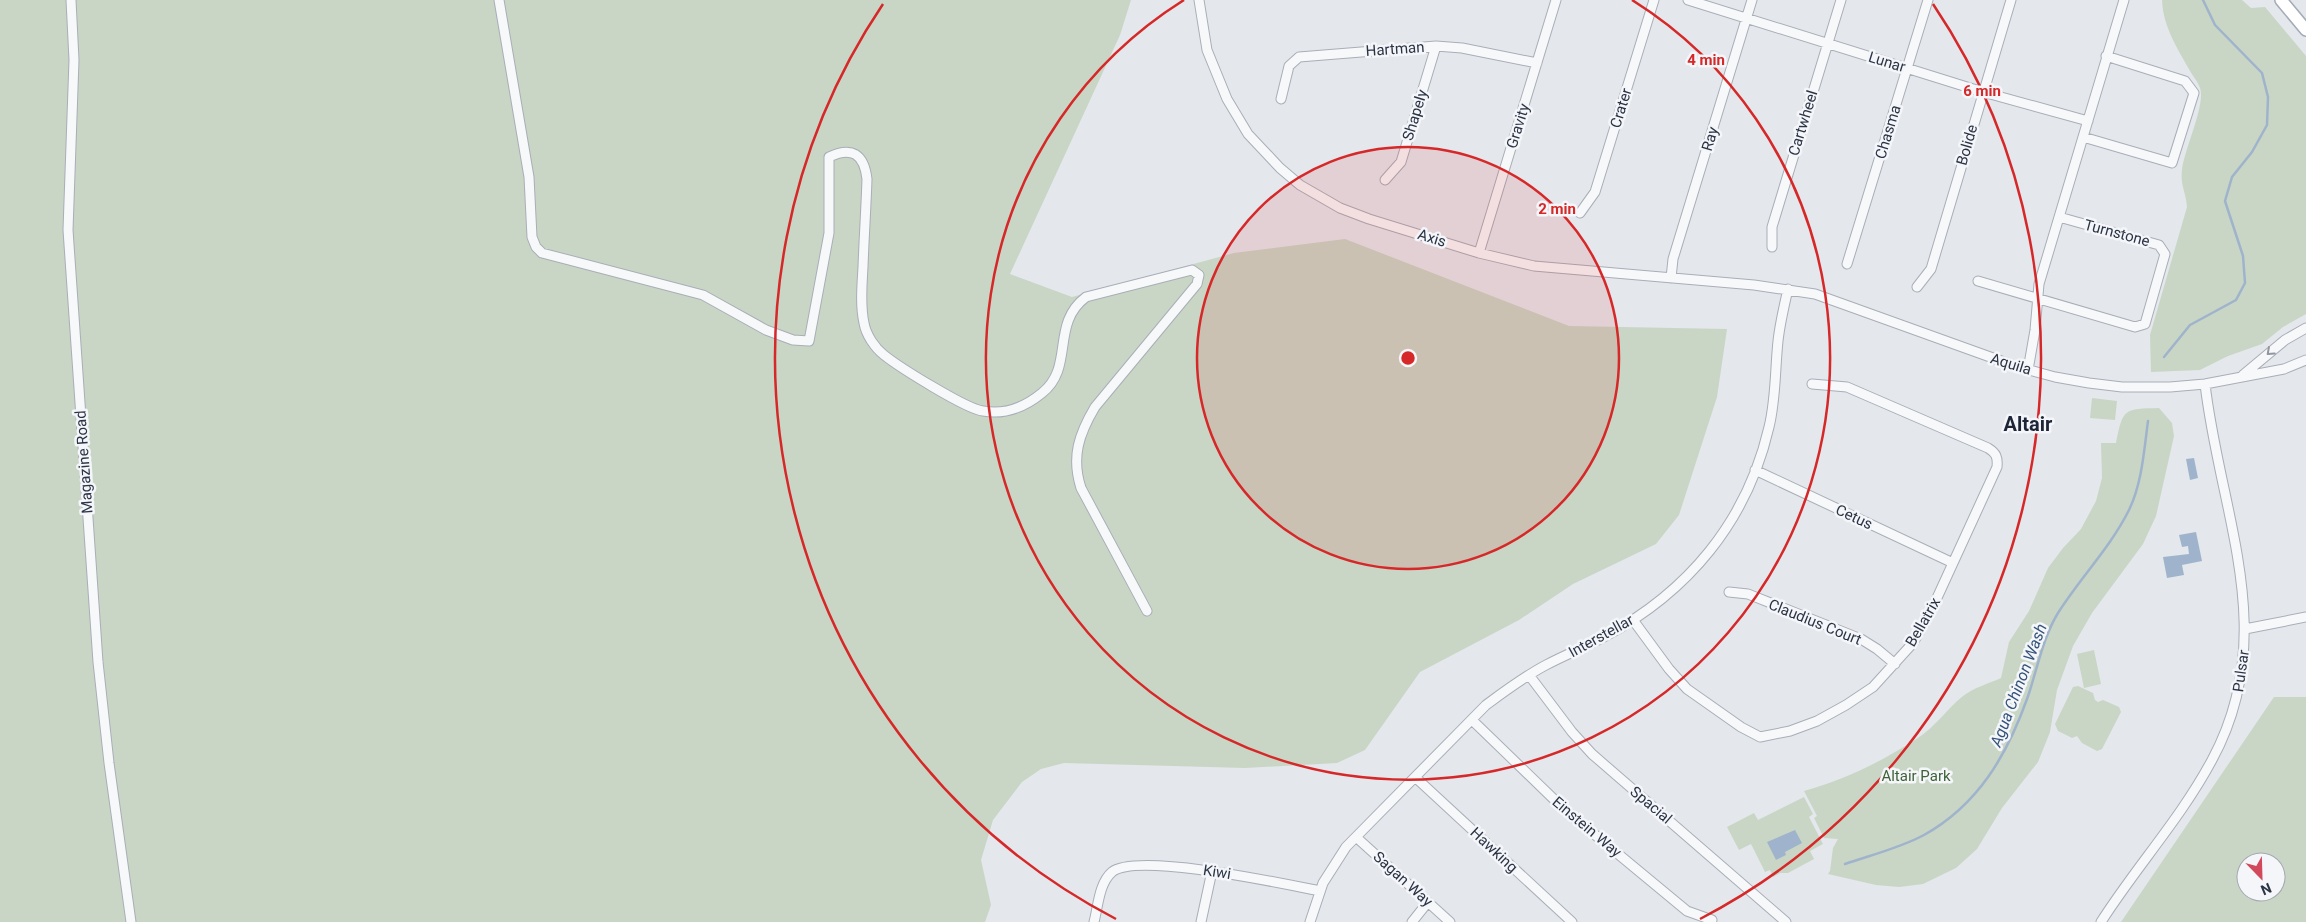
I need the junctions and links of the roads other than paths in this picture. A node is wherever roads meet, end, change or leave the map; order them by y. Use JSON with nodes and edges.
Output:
{"nodes":[{"id":1,"x":71,"y":0,"type":"edge"},
{"id":2,"x":499,"y":0,"type":"edge"},
{"id":3,"x":1199,"y":0,"type":"edge"},
{"id":4,"x":1556,"y":0,"type":"edge"},
{"id":5,"x":1654,"y":0,"type":"edge"},
{"id":6,"x":1688,"y":0,"type":"edge"},
{"id":7,"x":1752,"y":0,"type":"edge"},
{"id":8,"x":1841,"y":0,"type":"edge"},
{"id":9,"x":1928,"y":0,"type":"edge"},
{"id":10,"x":2011,"y":0,"type":"edge"},
{"id":11,"x":2124,"y":0,"type":"edge"},
{"id":12,"x":2281,"y":0,"type":"edge"},
{"id":13,"x":1746,"y":18,"type":"junction"},
{"id":14,"x":2306,"y":30,"type":"edge"},
{"id":15,"x":1828,"y":43,"type":"junction"},
{"id":16,"x":1436,"y":46,"type":"junction"},
{"id":17,"x":2106,"y":56,"type":"junction"},
{"id":18,"x":1537,"y":63,"type":"junction"},
{"id":19,"x":1908,"y":68,"type":"junction"},
{"id":20,"x":1983,"y":92,"type":"junction"},
{"id":21,"x":1281,"y":99,"type":"dead end"},
{"id":22,"x":2088,"y":121,"type":"junction"},
{"id":23,"x":2083,"y":137,"type":"junction"},
{"id":24,"x":1385,"y":180,"type":"dead end"},
{"id":25,"x":1580,"y":213,"type":"dead end"},
{"id":26,"x":2059,"y":218,"type":"junction"},
{"id":27,"x":1772,"y":248,"type":"dead end"},
{"id":28,"x":1479,"y":253,"type":"junction"},
{"id":29,"x":1847,"y":264,"type":"dead end"},
{"id":30,"x":1671,"y":278,"type":"junction"},
{"id":31,"x":1978,"y":281,"type":"dead end"},
{"id":32,"x":1917,"y":287,"type":"dead end"},
{"id":33,"x":1788,"y":289,"type":"junction"},
{"id":34,"x":2038,"y":299,"type":"junction"},
{"id":35,"x":2306,"y":328,"type":"edge"},
{"id":36,"x":2306,"y":360,"type":"edge"},
{"id":37,"x":2028,"y":370,"type":"junction"},
{"id":38,"x":2243,"y":375,"type":"junction"},
{"id":39,"x":1812,"y":384,"type":"dead end"},
{"id":40,"x":2205,"y":384,"type":"junction"},
{"id":41,"x":1755,"y":470,"type":"junction"},
{"id":42,"x":1953,"y":563,"type":"junction"},
{"id":43,"x":1729,"y":592,"type":"dead end"},
{"id":44,"x":1147,"y":611,"type":"dead end"},
{"id":45,"x":2306,"y":617,"type":"edge"},
{"id":46,"x":1632,"y":620,"type":"junction"},
{"id":47,"x":2245,"y":629,"type":"junction"},
{"id":48,"x":1895,"y":664,"type":"junction"},
{"id":49,"x":1530,"y":675,"type":"junction"},
{"id":50,"x":1472,"y":720,"type":"junction"},
{"id":51,"x":1415,"y":777,"type":"junction"},
{"id":52,"x":1356,"y":837,"type":"junction"},
{"id":53,"x":1212,"y":871,"type":"junction"},
{"id":54,"x":1320,"y":891,"type":"junction"},
{"id":55,"x":1428,"y":902,"type":"junction"},
{"id":56,"x":1712,"y":920,"type":"dead end"},
{"id":57,"x":131,"y":922,"type":"edge"},
{"id":58,"x":1094,"y":922,"type":"edge"},
{"id":59,"x":1201,"y":922,"type":"edge"},
{"id":60,"x":1310,"y":922,"type":"edge"},
{"id":61,"x":1412,"y":922,"type":"edge"},
{"id":62,"x":1450,"y":922,"type":"edge"},
{"id":63,"x":1572,"y":922,"type":"edge"},
{"id":64,"x":1786,"y":922,"type":"edge"},
{"id":65,"x":2101,"y":922,"type":"edge"}],
"edges":[{"from":1,"to":57,"type":"street","name":"Magazine Road"},
{"from":2,"to":44,"type":"street"},
{"from":3,"to":28,"type":"street","name":"Axis"},
{"from":4,"to":18,"type":"street","name":"Gravity"},
{"from":5,"to":25,"type":"street","name":"Crater"},
{"from":6,"to":13,"type":"street","name":"Lunar"},
{"from":7,"to":13,"type":"street","name":"Ray"},
{"from":8,"to":15,"type":"street","name":"Cartwheel"},
{"from":9,"to":19,"type":"street","name":"Chasma"},
{"from":10,"to":20,"type":"street","name":"Bolide"},
{"from":11,"to":17,"type":"street"},
{"from":12,"to":14,"type":"main road"},
{"from":13,"to":15,"type":"street","name":"Lunar"},
{"from":13,"to":30,"type":"street","name":"Ray"},
{"from":15,"to":19,"type":"street","name":"Lunar"},
{"from":15,"to":27,"type":"street","name":"Cartwheel"},
{"from":16,"to":18,"type":"street","name":"Hartman"},
{"from":16,"to":21,"type":"street","name":"Hartman"},
{"from":16,"to":24,"type":"street","name":"Shapely"},
{"from":17,"to":22,"type":"street"},
{"from":17,"to":23,"type":"street"},
{"from":18,"to":28,"type":"street","name":"Gravity"},
{"from":19,"to":20,"type":"street","name":"Lunar"},
{"from":19,"to":29,"type":"street","name":"Chasma"},
{"from":20,"to":22,"type":"street","name":"Lunar"},
{"from":20,"to":32,"type":"street","name":"Bolide"},
{"from":22,"to":23,"type":"street"},
{"from":23,"to":26,"type":"street"},
{"from":26,"to":34,"type":"street"},
{"from":26,"to":34,"type":"street","name":"Turnstone"},
{"from":28,"to":30,"type":"street","name":"Axis"},
{"from":30,"to":33,"type":"street","name":"Axis"},
{"from":31,"to":34,"type":"street"},
{"from":33,"to":37,"type":"street","name":"Aquila"},
{"from":33,"to":41,"type":"street","name":"Interstellar"},
{"from":34,"to":37,"type":"street"},
{"from":35,"to":38,"type":"street","name":"Aquila","one_way":true},
{"from":36,"to":38,"type":"street","name":"Aquila"},
{"from":37,"to":40,"type":"street","name":"Aquila"},
{"from":38,"to":40,"type":"street","name":"Aquila"},
{"from":39,"to":42,"type":"street","name":"Bellatrix"},
{"from":40,"to":47,"type":"street","name":"Pulsar"},
{"from":41,"to":42,"type":"street","name":"Cetus"},
{"from":41,"to":46,"type":"street","name":"Interstellar"},
{"from":42,"to":48,"type":"street","name":"Bellatrix"},
{"from":43,"to":48,"type":"street","name":"Claudius Court"},
{"from":45,"to":47,"type":"street"},
{"from":46,"to":48,"type":"street","name":"Bellatrix"},
{"from":46,"to":49,"type":"street","name":"Interstellar"},
{"from":47,"to":65,"type":"street","name":"Pulsar"},
{"from":49,"to":50,"type":"street","name":"Interstellar"},
{"from":49,"to":64,"type":"street","name":"Spacial"},
{"from":50,"to":51,"type":"street","name":"Interstellar"},
{"from":50,"to":56,"type":"street","name":"Einstein Way"},
{"from":51,"to":52,"type":"street","name":"Interstellar"},
{"from":51,"to":63,"type":"street","name":"Hawking"},
{"from":52,"to":54,"type":"street","name":"Interstellar"},
{"from":52,"to":55,"type":"street","name":"Sagan Way"},
{"from":53,"to":54,"type":"street","name":"Kiwi"},
{"from":53,"to":58,"type":"street","name":"Kiwi"},
{"from":53,"to":59,"type":"street"},
{"from":54,"to":60,"type":"street","name":"Interstellar"},
{"from":55,"to":61,"type":"street"},
{"from":55,"to":62,"type":"street","name":"Sagan Way"}]}
